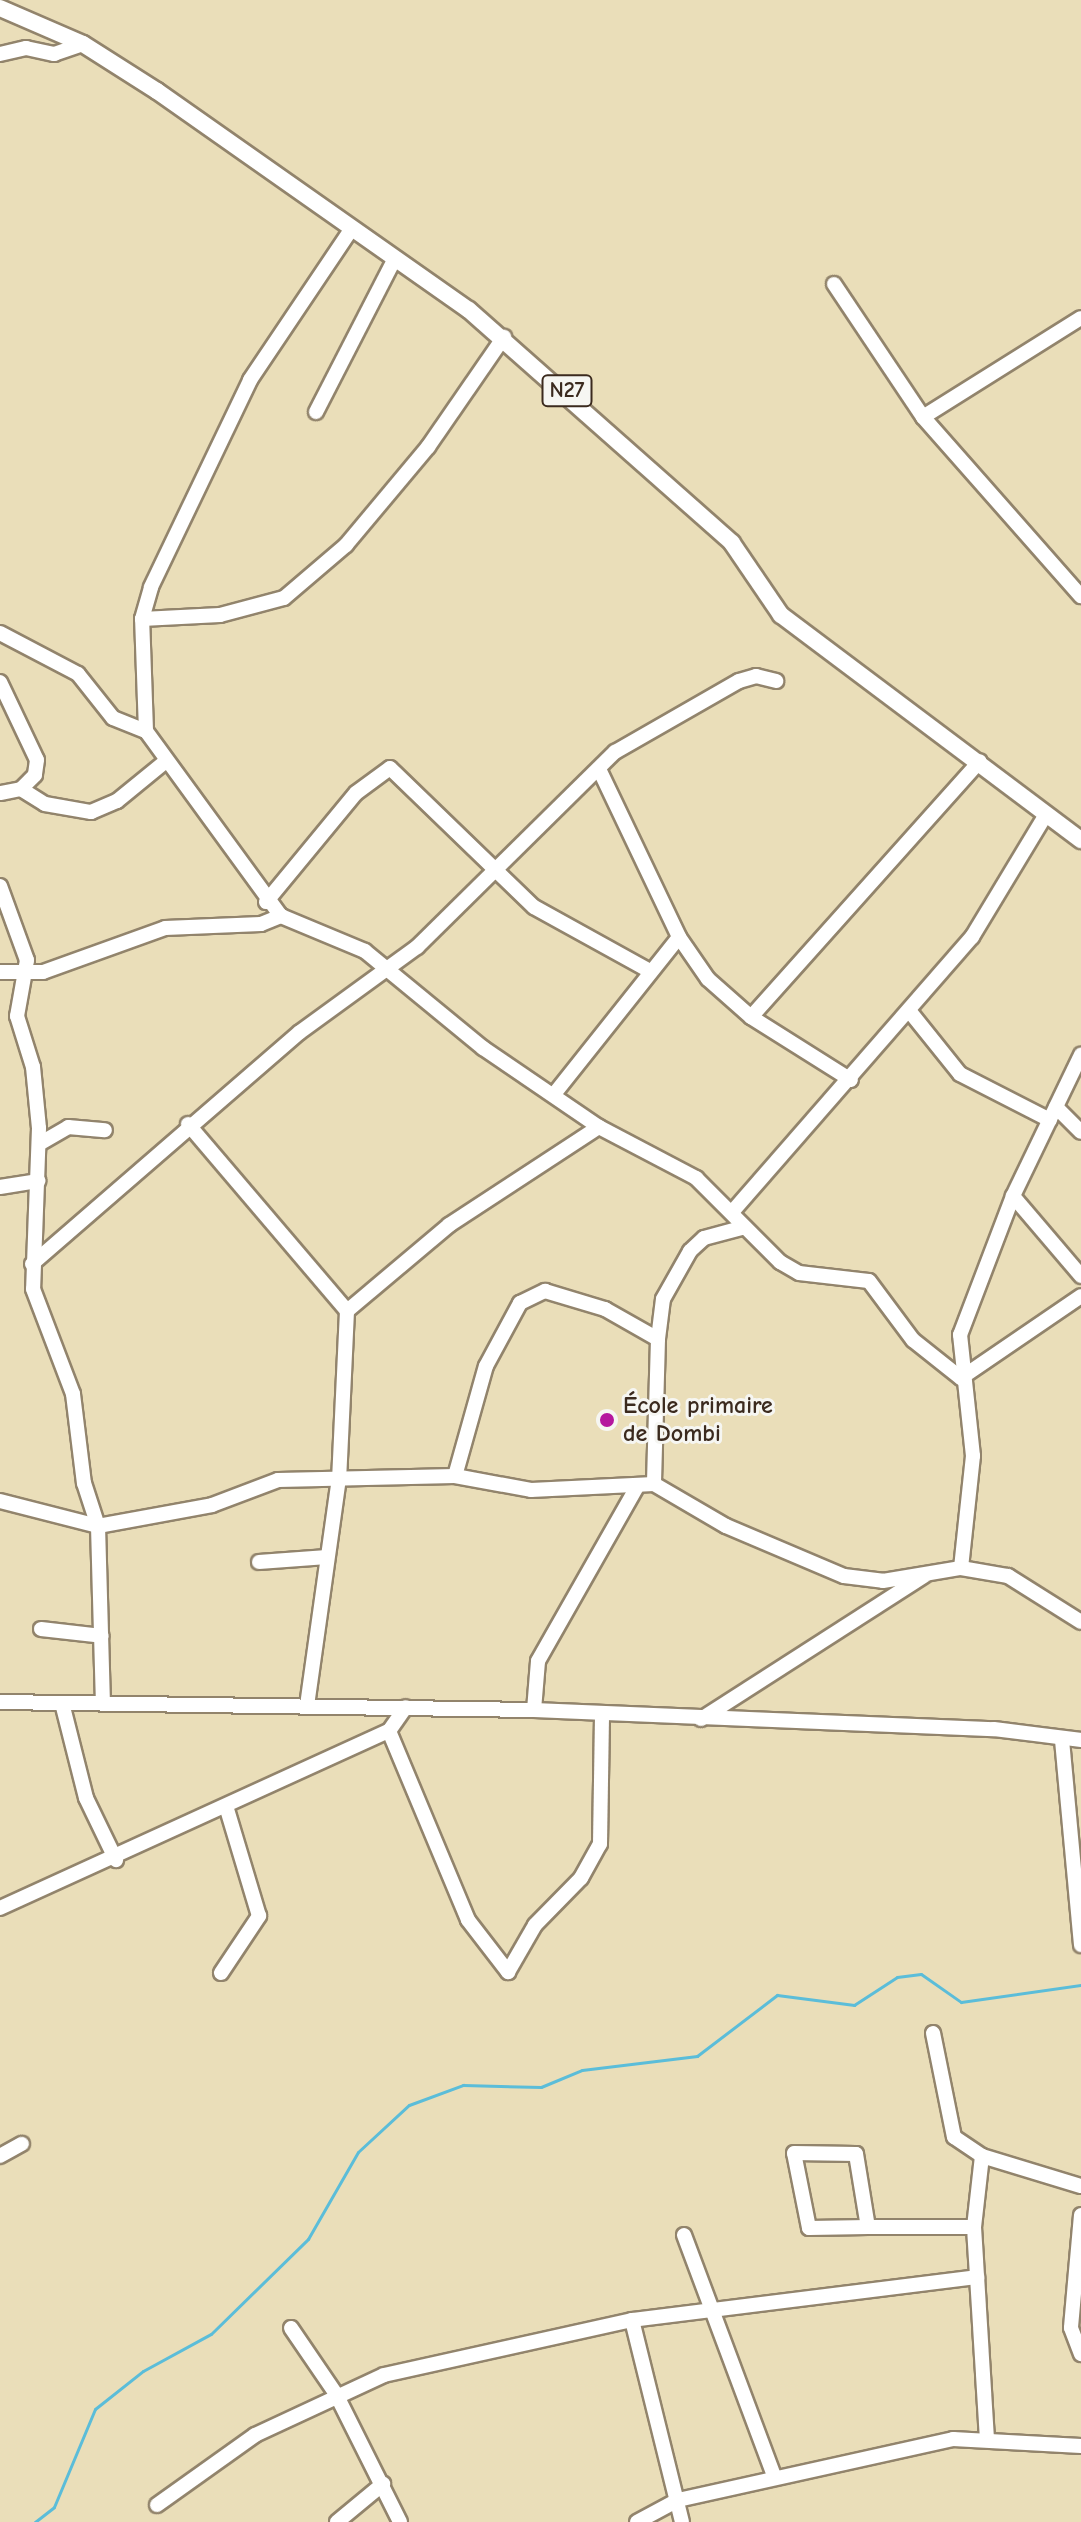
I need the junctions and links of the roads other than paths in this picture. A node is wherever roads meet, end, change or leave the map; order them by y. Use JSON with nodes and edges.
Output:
{"nodes":[{"id":1,"x":0,"y":8,"type":"edge"},
{"id":2,"x":83,"y":44,"type":"junction"},
{"id":3,"x":0,"y":54,"type":"edge"},
{"id":4,"x":352,"y":228,"type":"junction"},
{"id":5,"x":395,"y":258,"type":"junction"},
{"id":6,"x":834,"y":284,"type":"dead end"},
{"id":7,"x":1081,"y":318,"type":"edge"},
{"id":8,"x":504,"y":337,"type":"junction"},
{"id":9,"x":316,"y":412,"type":"dead end"},
{"id":10,"x":923,"y":417,"type":"junction"},
{"id":11,"x":1081,"y":596,"type":"edge"},
{"id":12,"x":142,"y":619,"type":"junction"},
{"id":13,"x":0,"y":633,"type":"edge"},
{"id":14,"x":776,"y":681,"type":"dead end"},
{"id":15,"x":0,"y":682,"type":"edge"},
{"id":16,"x":146,"y":731,"type":"junction"},
{"id":17,"x":166,"y":761,"type":"junction"},
{"id":18,"x":980,"y":761,"type":"junction"},
{"id":19,"x":599,"y":769,"type":"junction"},
{"id":20,"x":21,"y":789,"type":"junction"},
{"id":21,"x":0,"y":793,"type":"edge"},
{"id":22,"x":1045,"y":816,"type":"junction"},
{"id":23,"x":1081,"y":840,"type":"edge"},
{"id":24,"x":498,"y":875,"type":"junction"},
{"id":25,"x":0,"y":886,"type":"edge"},
{"id":26,"x":266,"y":902,"type":"junction"},
{"id":27,"x":281,"y":916,"type":"junction"},
{"id":28,"x":679,"y":937,"type":"junction"},
{"id":29,"x":391,"y":968,"type":"junction"},
{"id":30,"x":648,"y":970,"type":"junction"},
{"id":31,"x":0,"y":972,"type":"edge"},
{"id":32,"x":23,"y":977,"type":"junction"},
{"id":33,"x":911,"y":1013,"type":"junction"},
{"id":34,"x":751,"y":1017,"type":"junction"},
{"id":35,"x":1081,"y":1055,"type":"edge"},
{"id":36,"x":851,"y":1080,"type":"junction"},
{"id":37,"x":555,"y":1093,"type":"junction"},
{"id":38,"x":1053,"y":1113,"type":"junction"},
{"id":39,"x":188,"y":1124,"type":"junction"},
{"id":40,"x":599,"y":1127,"type":"junction"},
{"id":41,"x":105,"y":1130,"type":"dead end"},
{"id":42,"x":1081,"y":1132,"type":"edge"},
{"id":43,"x":39,"y":1144,"type":"junction"},
{"id":44,"x":39,"y":1181,"type":"junction"},
{"id":45,"x":0,"y":1187,"type":"edge"},
{"id":46,"x":1013,"y":1196,"type":"junction"},
{"id":47,"x":732,"y":1212,"type":"junction"},
{"id":48,"x":745,"y":1227,"type":"junction"},
{"id":49,"x":32,"y":1264,"type":"junction"},
{"id":50,"x":1081,"y":1276,"type":"edge"},
{"id":51,"x":1081,"y":1296,"type":"edge"},
{"id":52,"x":347,"y":1311,"type":"junction"},
{"id":53,"x":658,"y":1339,"type":"junction"},
{"id":54,"x":961,"y":1378,"type":"junction"},
{"id":55,"x":455,"y":1476,"type":"junction"},
{"id":56,"x":339,"y":1478,"type":"junction"},
{"id":57,"x":654,"y":1484,"type":"junction"},
{"id":58,"x":638,"y":1485,"type":"junction"},
{"id":59,"x":0,"y":1501,"type":"edge"},
{"id":60,"x":98,"y":1526,"type":"junction"},
{"id":61,"x":327,"y":1557,"type":"junction"},
{"id":62,"x":259,"y":1562,"type":"dead end"},
{"id":63,"x":961,"y":1568,"type":"junction"},
{"id":64,"x":927,"y":1574,"type":"junction"},
{"id":65,"x":1081,"y":1622,"type":"edge"},
{"id":66,"x":41,"y":1629,"type":"dead end"},
{"id":67,"x":102,"y":1636,"type":"junction"},
{"id":68,"x":0,"y":1702,"type":"edge"},
{"id":69,"x":62,"y":1703,"type":"junction"},
{"id":70,"x":103,"y":1704,"type":"junction"},
{"id":71,"x":307,"y":1706,"type":"junction"},
{"id":72,"x":406,"y":1707,"type":"junction"},
{"id":73,"x":534,"y":1710,"type":"junction"},
{"id":74,"x":602,"y":1714,"type":"junction"},
{"id":75,"x":701,"y":1719,"type":"junction"},
{"id":76,"x":389,"y":1731,"type":"junction"},
{"id":77,"x":1062,"y":1740,"type":"junction"},
{"id":78,"x":1081,"y":1740,"type":"edge"},
{"id":79,"x":226,"y":1806,"type":"junction"},
{"id":80,"x":116,"y":1860,"type":"junction"},
{"id":81,"x":0,"y":1908,"type":"edge"},
{"id":82,"x":1081,"y":1945,"type":"edge"},
{"id":83,"x":221,"y":1973,"type":"dead end"},
{"id":84,"x":933,"y":2033,"type":"dead end"},
{"id":85,"x":22,"y":2144,"type":"dead end"},
{"id":86,"x":0,"y":2156,"type":"edge"},
{"id":87,"x":982,"y":2156,"type":"junction"},
{"id":88,"x":1081,"y":2186,"type":"edge"},
{"id":89,"x":1081,"y":2215,"type":"edge"},
{"id":90,"x":868,"y":2227,"type":"junction"},
{"id":91,"x":974,"y":2227,"type":"junction"},
{"id":92,"x":684,"y":2235,"type":"dead end"},
{"id":93,"x":977,"y":2277,"type":"junction"},
{"id":94,"x":710,"y":2311,"type":"junction"},
{"id":95,"x":632,"y":2320,"type":"junction"},
{"id":96,"x":291,"y":2328,"type":"dead end"},
{"id":97,"x":1081,"y":2354,"type":"edge"},
{"id":98,"x":336,"y":2394,"type":"junction"},
{"id":99,"x":987,"y":2437,"type":"junction"},
{"id":100,"x":1081,"y":2446,"type":"edge"},
{"id":101,"x":775,"y":2478,"type":"junction"},
{"id":102,"x":383,"y":2484,"type":"junction"},
{"id":103,"x":678,"y":2500,"type":"junction"},
{"id":104,"x":157,"y":2505,"type":"dead end"},
{"id":105,"x":337,"y":2522,"type":"edge"},
{"id":106,"x":400,"y":2522,"type":"edge"},
{"id":107,"x":637,"y":2522,"type":"edge"},
{"id":108,"x":682,"y":2522,"type":"edge"}],
"edges":[{"from":1,"to":2,"type":"main road","number":"N27"},
{"from":2,"to":3,"type":"street"},
{"from":2,"to":4,"type":"main road","number":"N27"},
{"from":4,"to":5,"type":"main road","number":"N27"},
{"from":4,"to":12,"type":"street"},
{"from":5,"to":8,"type":"main road","number":"N27"},
{"from":5,"to":9,"type":"street"},
{"from":6,"to":10,"type":"street"},
{"from":7,"to":10,"type":"street"},
{"from":8,"to":12,"type":"street"},
{"from":8,"to":18,"type":"main road","number":"N27"},
{"from":10,"to":11,"type":"street"},
{"from":12,"to":16,"type":"street"},
{"from":13,"to":16,"type":"street"},
{"from":14,"to":19,"type":"street"},
{"from":15,"to":20,"type":"street"},
{"from":16,"to":17,"type":"street"},
{"from":17,"to":20,"type":"street"},
{"from":17,"to":26,"type":"street"},
{"from":18,"to":22,"type":"main road","number":"N27"},
{"from":18,"to":34,"type":"street"},
{"from":19,"to":24,"type":"street"},
{"from":19,"to":28,"type":"street"},
{"from":20,"to":21,"type":"street"},
{"from":22,"to":23,"type":"main road","number":"N27"},
{"from":22,"to":33,"type":"street"},
{"from":24,"to":26,"type":"street"},
{"from":24,"to":29,"type":"street"},
{"from":24,"to":30,"type":"street"},
{"from":25,"to":32,"type":"street"},
{"from":26,"to":27,"type":"street"},
{"from":27,"to":29,"type":"street"},
{"from":27,"to":32,"type":"street"},
{"from":28,"to":30,"type":"street"},
{"from":28,"to":34,"type":"street"},
{"from":29,"to":37,"type":"street"},
{"from":29,"to":39,"type":"street"},
{"from":30,"to":37,"type":"street"},
{"from":31,"to":32,"type":"street"},
{"from":32,"to":43,"type":"street"},
{"from":33,"to":36,"type":"street"},
{"from":33,"to":38,"type":"street"},
{"from":34,"to":36,"type":"street"},
{"from":35,"to":38,"type":"street"},
{"from":36,"to":47,"type":"street"},
{"from":37,"to":40,"type":"street"},
{"from":38,"to":42,"type":"street"},
{"from":38,"to":46,"type":"street"},
{"from":39,"to":49,"type":"street"},
{"from":39,"to":52,"type":"street"},
{"from":40,"to":47,"type":"street"},
{"from":40,"to":52,"type":"street"},
{"from":41,"to":43,"type":"street"},
{"from":43,"to":44,"type":"street"},
{"from":44,"to":45,"type":"street"},
{"from":44,"to":49,"type":"street"},
{"from":46,"to":50,"type":"street"},
{"from":46,"to":54,"type":"street"},
{"from":47,"to":48,"type":"street"},
{"from":48,"to":53,"type":"street"},
{"from":48,"to":54,"type":"street"},
{"from":49,"to":60,"type":"street"},
{"from":51,"to":54,"type":"street"},
{"from":52,"to":56,"type":"street"},
{"from":53,"to":55,"type":"street"},
{"from":53,"to":57,"type":"street"},
{"from":54,"to":63,"type":"street"},
{"from":55,"to":56,"type":"street"},
{"from":55,"to":58,"type":"street"},
{"from":56,"to":60,"type":"street"},
{"from":56,"to":61,"type":"street"},
{"from":57,"to":58,"type":"street"},
{"from":57,"to":64,"type":"street"},
{"from":58,"to":73,"type":"street"},
{"from":59,"to":60,"type":"street"},
{"from":60,"to":67,"type":"street"},
{"from":61,"to":62,"type":"street"},
{"from":61,"to":71,"type":"street"},
{"from":63,"to":64,"type":"street"},
{"from":63,"to":65,"type":"street"},
{"from":64,"to":75,"type":"street"},
{"from":66,"to":67,"type":"street"},
{"from":67,"to":70,"type":"street"},
{"from":68,"to":69,"type":"street"},
{"from":69,"to":70,"type":"street"},
{"from":69,"to":80,"type":"street"},
{"from":70,"to":71,"type":"street"},
{"from":71,"to":72,"type":"street"},
{"from":72,"to":73,"type":"street"},
{"from":72,"to":76,"type":"street"},
{"from":73,"to":74,"type":"street"},
{"from":74,"to":75,"type":"street"},
{"from":74,"to":76,"type":"street"},
{"from":75,"to":77,"type":"street"},
{"from":76,"to":79,"type":"street"},
{"from":77,"to":78,"type":"street"},
{"from":77,"to":82,"type":"street"},
{"from":79,"to":80,"type":"street"},
{"from":79,"to":83,"type":"street"},
{"from":80,"to":81,"type":"street"},
{"from":84,"to":87,"type":"street"},
{"from":85,"to":86,"type":"street"},
{"from":87,"to":88,"type":"street"},
{"from":87,"to":91,"type":"street"},
{"from":89,"to":97,"type":"street"},
{"from":90,"to":90,"type":"street"},
{"from":90,"to":91,"type":"street"},
{"from":91,"to":93,"type":"street"},
{"from":92,"to":94,"type":"street"},
{"from":93,"to":94,"type":"street"},
{"from":93,"to":99,"type":"street"},
{"from":94,"to":95,"type":"street"},
{"from":94,"to":101,"type":"street"},
{"from":95,"to":98,"type":"street"},
{"from":95,"to":103,"type":"street"},
{"from":96,"to":98,"type":"street"},
{"from":98,"to":102,"type":"street"},
{"from":98,"to":104,"type":"street"},
{"from":99,"to":100,"type":"street"},
{"from":99,"to":101,"type":"street"},
{"from":101,"to":103,"type":"street"},
{"from":102,"to":105,"type":"street"},
{"from":102,"to":106,"type":"street"},
{"from":103,"to":107,"type":"street"},
{"from":103,"to":108,"type":"street"}]}
